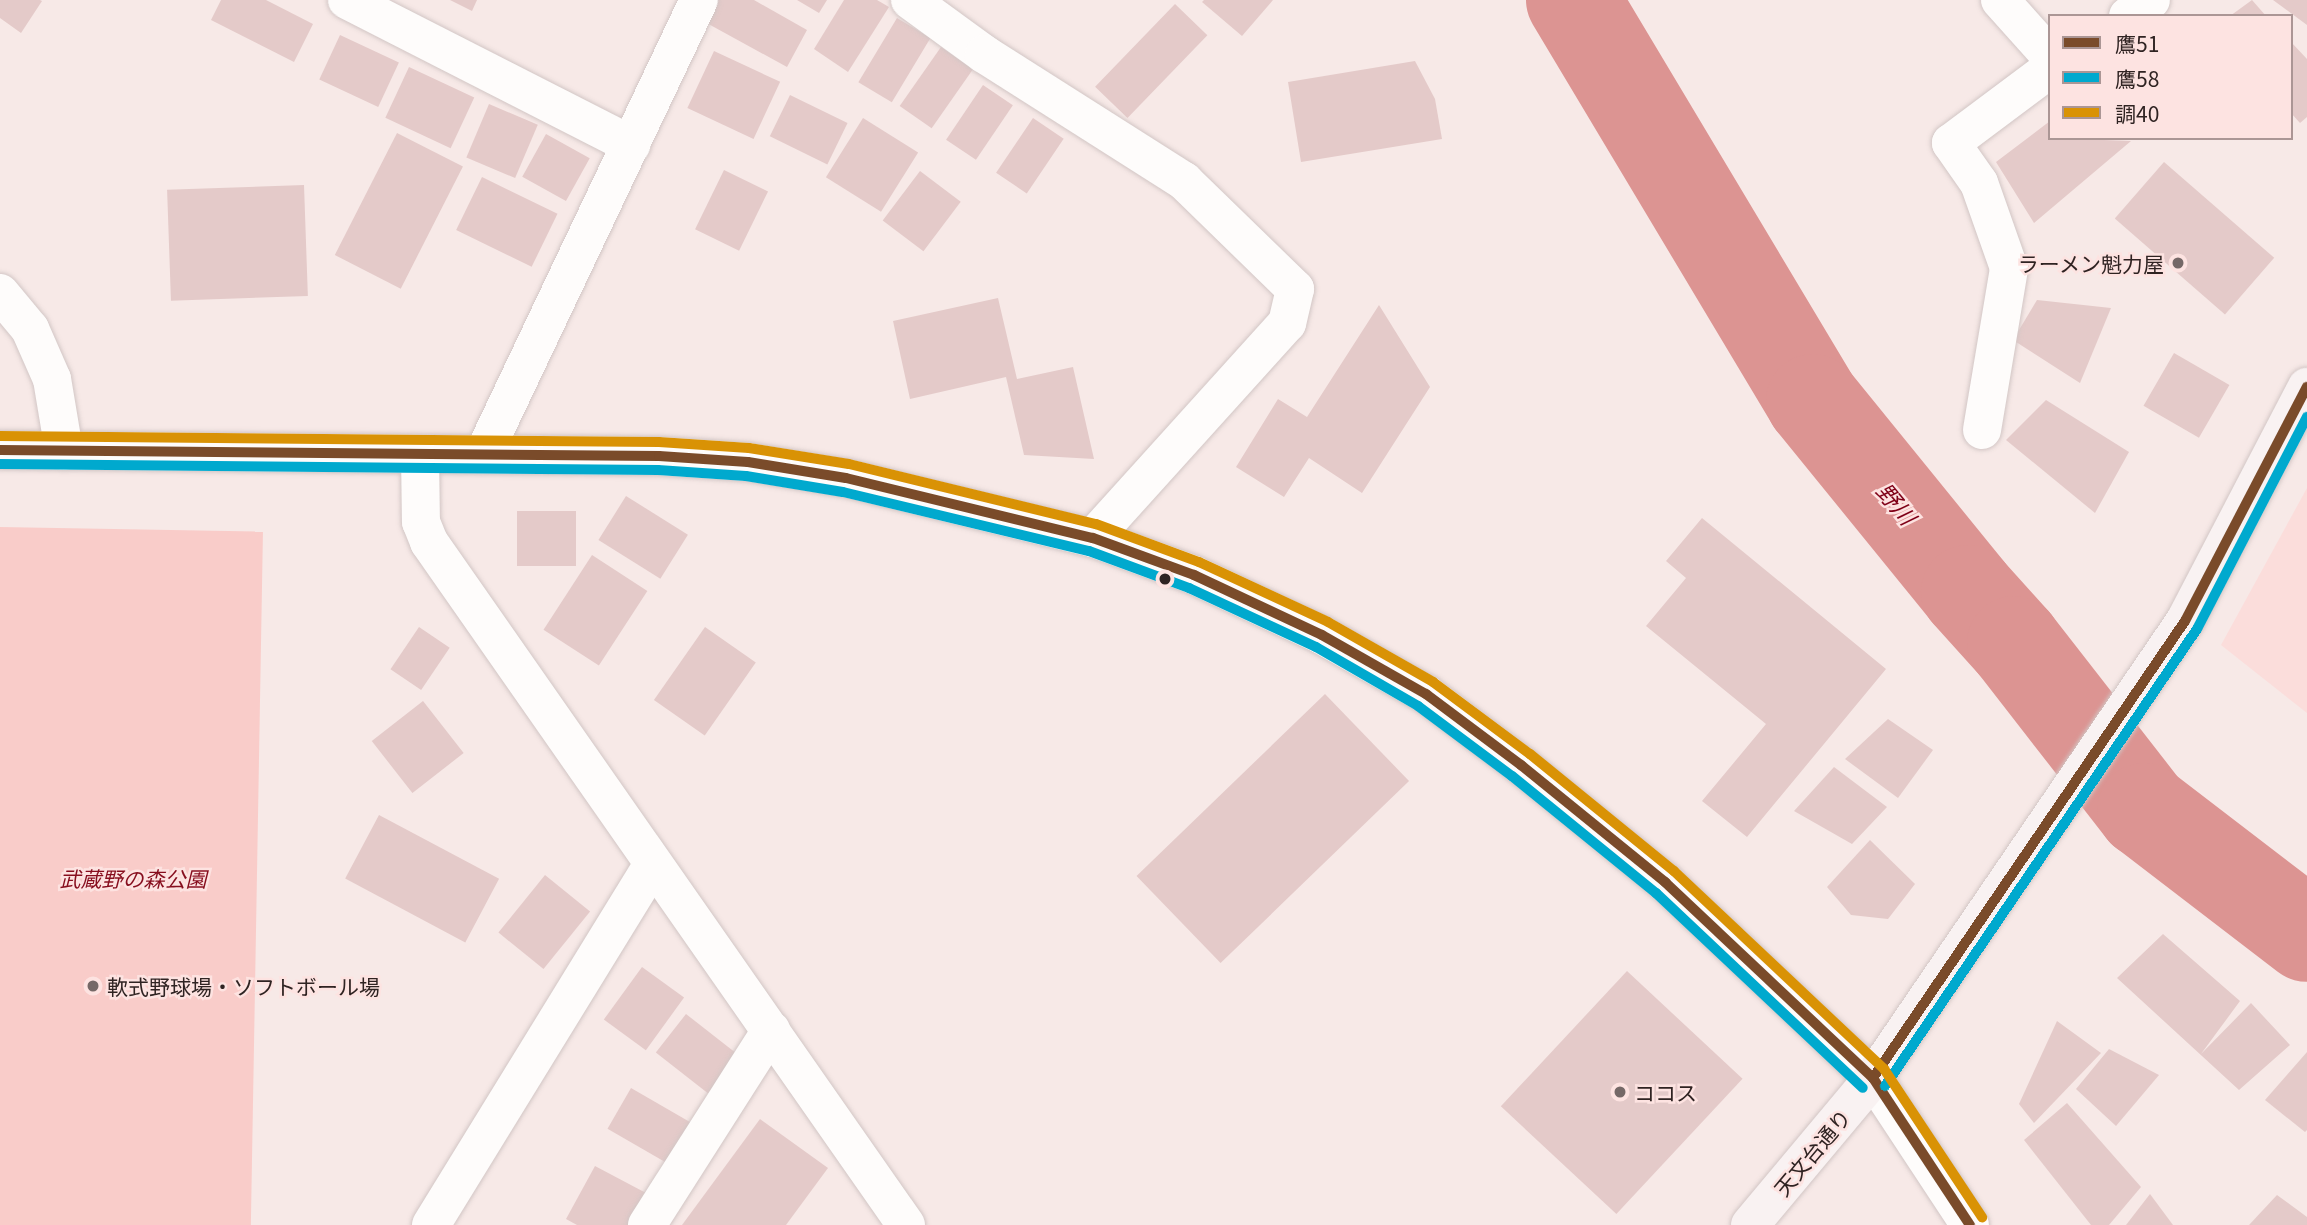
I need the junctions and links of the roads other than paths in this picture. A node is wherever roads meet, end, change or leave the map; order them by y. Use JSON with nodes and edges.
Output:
{"nodes":[{"id":1,"x":347,"y":0,"type":"edge"},
{"id":2,"x":699,"y":0,"type":"edge"},
{"id":3,"x":910,"y":0,"type":"edge"},
{"id":4,"x":2000,"y":0,"type":"edge"},
{"id":5,"x":2151,"y":0,"type":"edge"},
{"id":6,"x":2130,"y":14,"type":"edge"},
{"id":7,"x":2048,"y":54,"type":"edge"},
{"id":8,"x":2048,"y":70,"type":"edge"},
{"id":9,"x":631,"y":145,"type":"junction"},
{"id":10,"x":0,"y":293,"type":"edge"},
{"id":11,"x":2307,"y":387,"type":"edge"},
{"id":12,"x":1982,"y":430,"type":"dead end"},
{"id":13,"x":0,"y":450,"type":"edge"},
{"id":14,"x":64,"y":452,"type":"junction"},
{"id":15,"x":484,"y":453,"type":"junction"},
{"id":16,"x":420,"y":454,"type":"junction"},
{"id":17,"x":1093,"y":538,"type":"junction"},
{"id":18,"x":652,"y":866,"type":"junction"},
{"id":19,"x":771,"y":1030,"type":"junction"},
{"id":20,"x":1873,"y":1079,"type":"junction"},
{"id":21,"x":431,"y":1225,"type":"edge"},
{"id":22,"x":647,"y":1225,"type":"edge"},
{"id":23,"x":906,"y":1225,"type":"edge"},
{"id":24,"x":1750,"y":1225,"type":"edge"},
{"id":25,"x":1970,"y":1225,"type":"edge"}],
"edges":[{"from":1,"to":9,"type":"street"},
{"from":2,"to":9,"type":"street"},
{"from":3,"to":17,"type":"street"},
{"from":4,"to":7,"type":"street"},
{"from":5,"to":6,"type":"street"},
{"from":8,"to":12,"type":"street"},
{"from":9,"to":15,"type":"street"},
{"from":10,"to":14,"type":"street"},
{"from":11,"to":20,"type":"main road","name":"天文台通り"},
{"from":13,"to":14,"type":"street"},
{"from":14,"to":16,"type":"street"},
{"from":15,"to":16,"type":"street"},
{"from":15,"to":17,"type":"street"},
{"from":16,"to":18,"type":"street"},
{"from":17,"to":20,"type":"street"},
{"from":18,"to":19,"type":"street"},
{"from":18,"to":21,"type":"street"},
{"from":19,"to":22,"type":"street"},
{"from":19,"to":23,"type":"street"},
{"from":20,"to":24,"type":"main road","name":"天文台通り"},
{"from":20,"to":25,"type":"street"}]}
